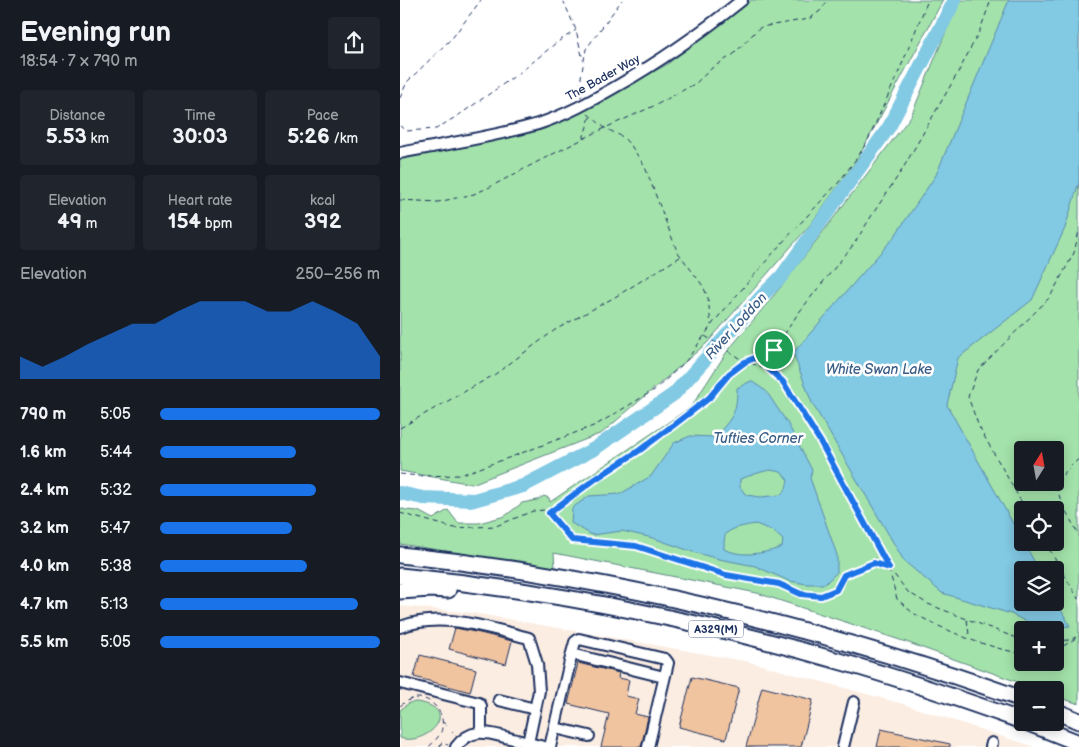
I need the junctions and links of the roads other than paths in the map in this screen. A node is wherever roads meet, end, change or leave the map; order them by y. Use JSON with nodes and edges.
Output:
{"nodes":[{"id":1,"x":742,"y":0,"type":"edge"},
{"id":2,"x":400,"y":153,"type":"edge"},
{"id":3,"x":400,"y":555,"type":"edge"},
{"id":4,"x":400,"y":576,"type":"edge"},
{"id":5,"x":400,"y":591,"type":"edge"},
{"id":6,"x":586,"y":602,"type":"junction"},
{"id":7,"x":400,"y":627,"type":"edge"},
{"id":8,"x":572,"y":654,"type":"junction"},
{"id":9,"x":664,"y":678,"type":"junction"},
{"id":10,"x":400,"y":683,"type":"edge"},
{"id":11,"x":1014,"y":696,"type":"edge"},
{"id":12,"x":499,"y":700,"type":"dead end"},
{"id":13,"x":854,"y":702,"type":"dead end"},
{"id":14,"x":535,"y":709,"type":"junction"},
{"id":15,"x":1064,"y":714,"type":"edge"},
{"id":16,"x":1014,"y":718,"type":"edge"},
{"id":17,"x":1079,"y":720,"type":"edge"},
{"id":18,"x":554,"y":728,"type":"junction"},
{"id":19,"x":1049,"y":731,"type":"edge"},
{"id":20,"x":481,"y":732,"type":"junction"},
{"id":21,"x":589,"y":736,"type":"dead end"},
{"id":22,"x":528,"y":743,"type":"junction"},
{"id":23,"x":1079,"y":743,"type":"edge"},
{"id":24,"x":452,"y":746,"type":"edge"},
{"id":25,"x":544,"y":747,"type":"edge"},
{"id":26,"x":550,"y":747,"type":"edge"},
{"id":27,"x":648,"y":747,"type":"edge"},
{"id":28,"x":843,"y":747,"type":"edge"}],
"edges":[{"from":1,"to":2,"type":"street","name":"The Bader Way"},
{"from":3,"to":11,"type":"highway","number":"A329(M)"},
{"from":4,"to":6,"type":"highway","number":"A329(M)"},
{"from":5,"to":6,"type":"highway","number":"A329(M)"},
{"from":6,"to":16,"type":"highway","number":"A329(M)"},
{"from":7,"to":14,"type":"street"},
{"from":8,"to":9,"type":"street"},
{"from":8,"to":9,"type":"street"},
{"from":8,"to":18,"type":"street"},
{"from":9,"to":27,"type":"street"},
{"from":10,"to":20,"type":"street"},
{"from":12,"to":14,"type":"street"},
{"from":13,"to":28,"type":"street"},
{"from":14,"to":22,"type":"street"},
{"from":15,"to":17,"type":"highway"},
{"from":18,"to":21,"type":"street"},
{"from":18,"to":26,"type":"street"},
{"from":19,"to":23,"type":"highway"},
{"from":20,"to":22,"type":"street"},
{"from":20,"to":24,"type":"street"},
{"from":22,"to":25,"type":"street"}]}
